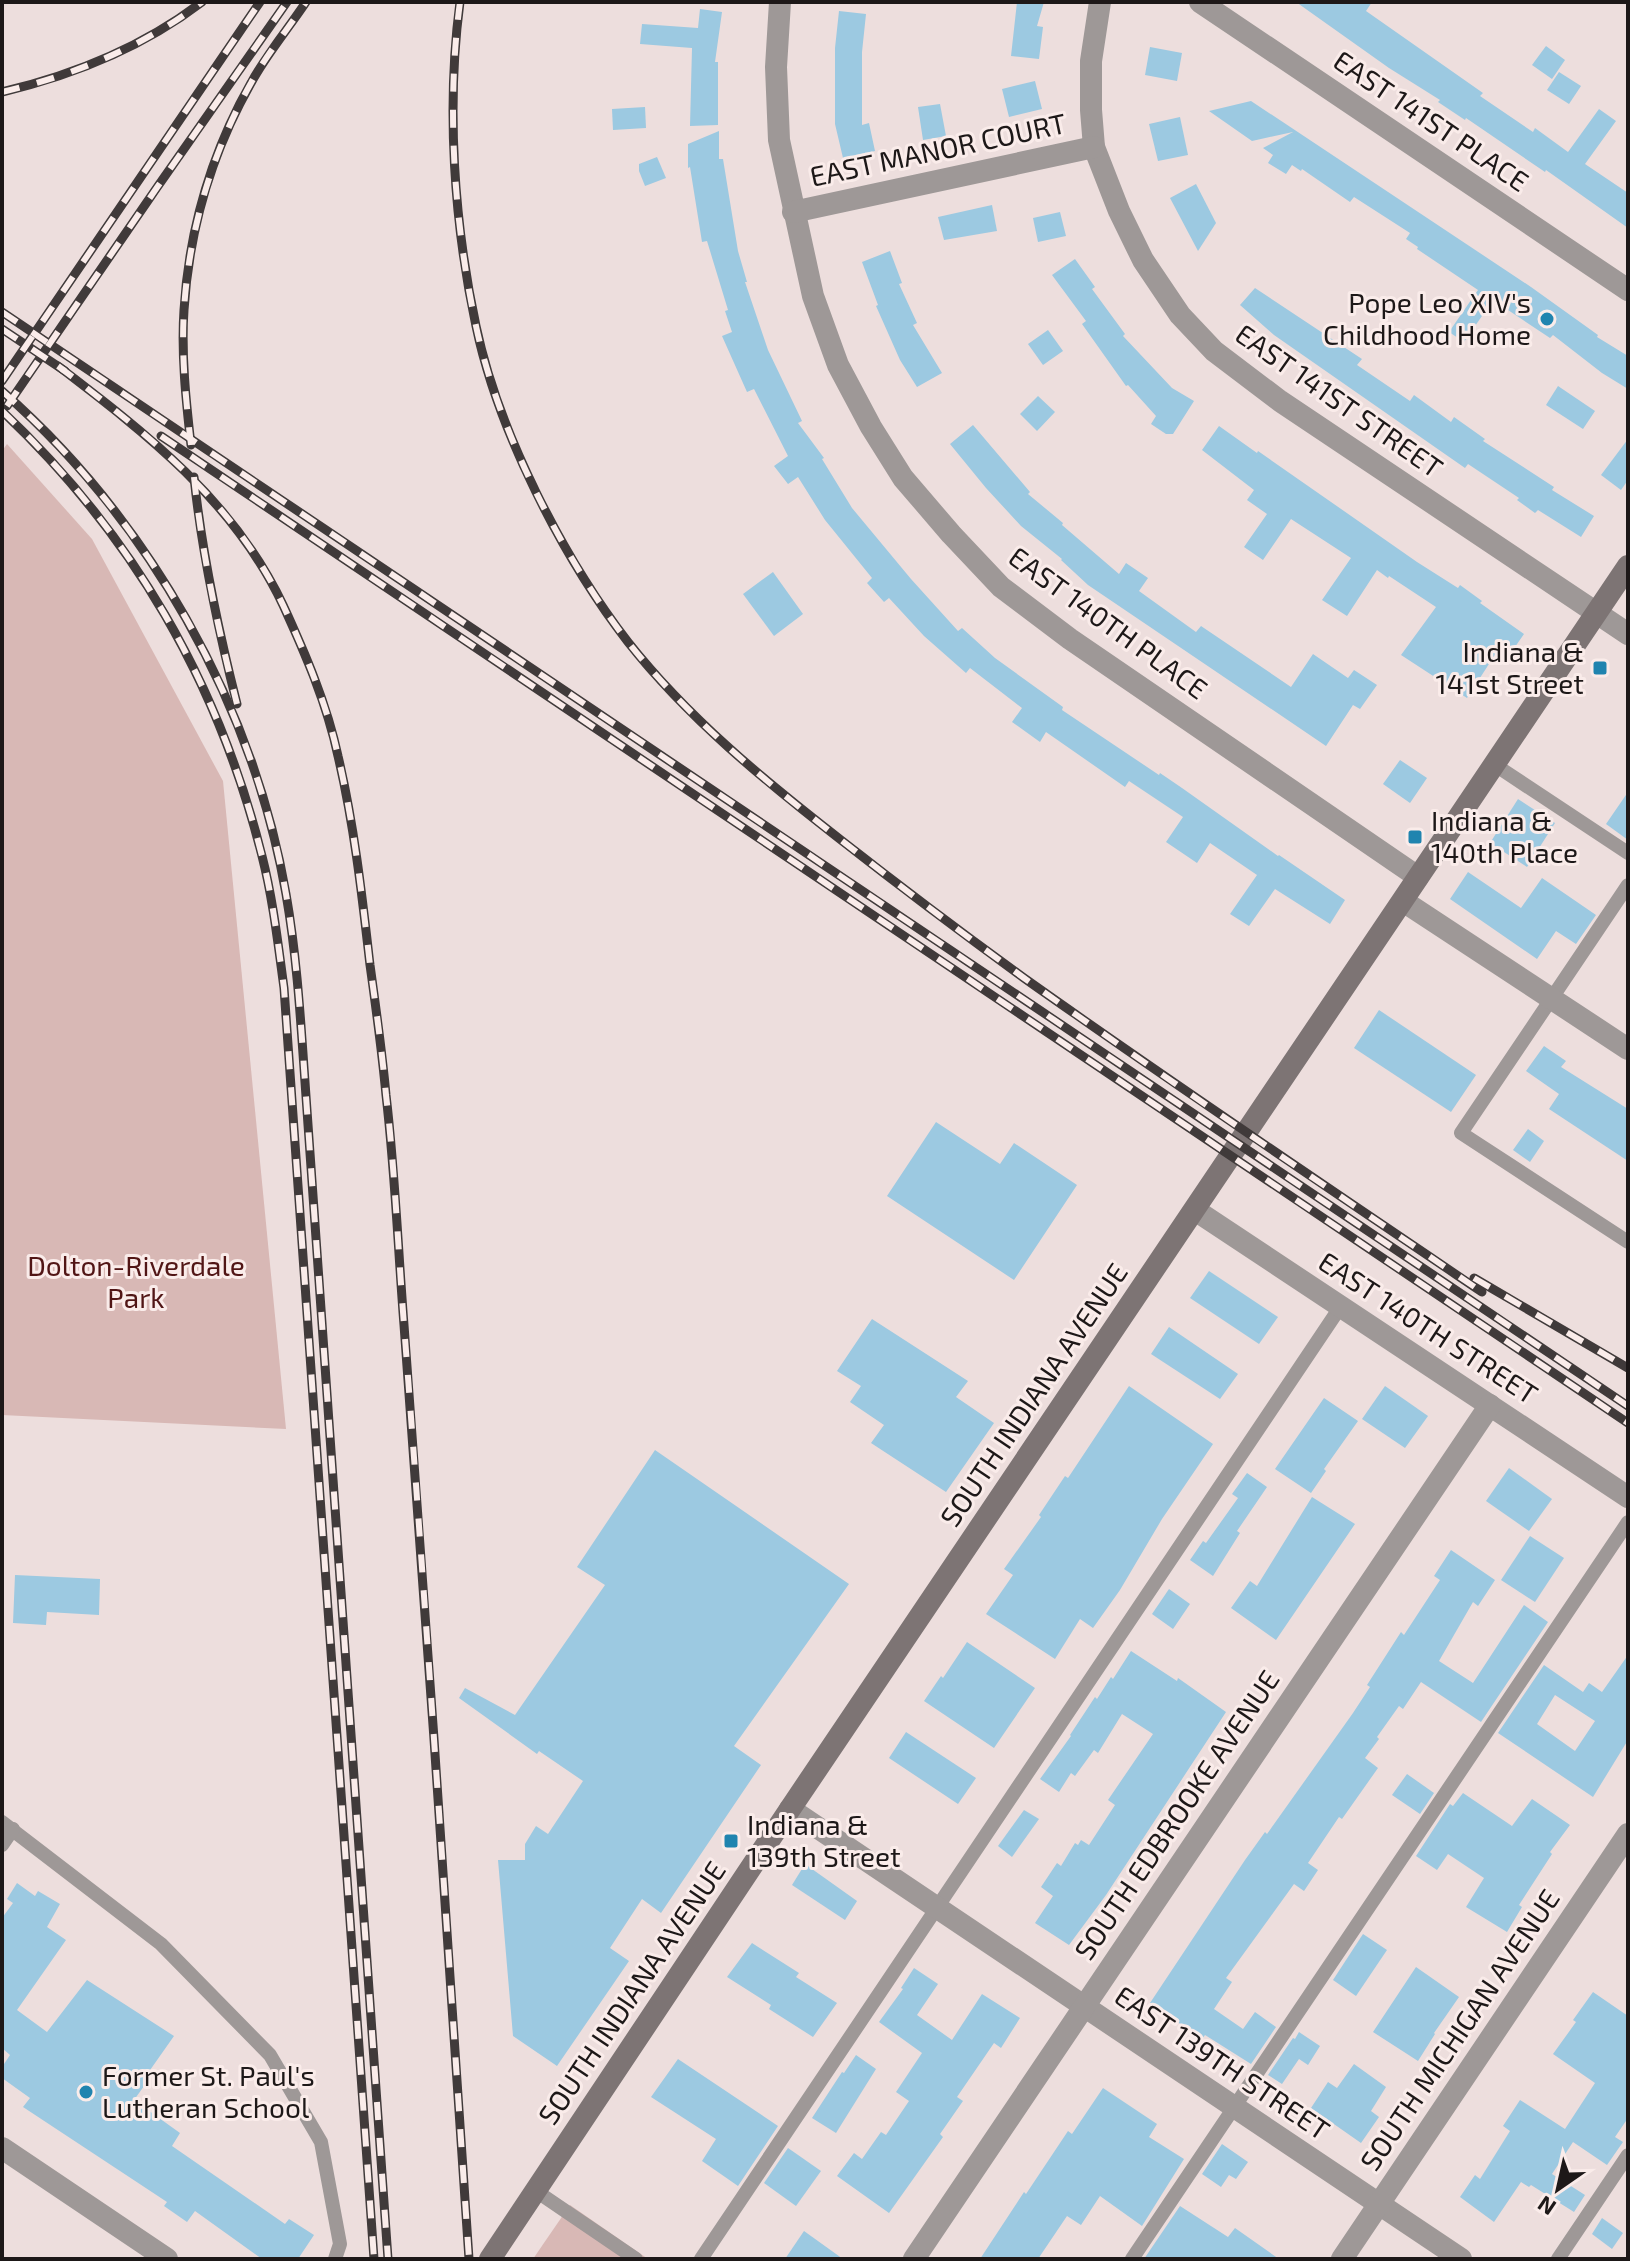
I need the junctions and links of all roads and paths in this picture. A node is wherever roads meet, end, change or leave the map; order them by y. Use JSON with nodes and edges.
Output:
{"nodes":[{"id":1,"x":780,"y":2,"type":"edge"},
{"id":2,"x":1100,"y":2,"type":"edge"},
{"id":3,"x":1200,"y":2,"type":"edge"},
{"id":4,"x":1094,"y":147,"type":"junction"},
{"id":5,"x":793,"y":212,"type":"junction"},
{"id":6,"x":1628,"y":290,"type":"edge"},
{"id":7,"x":1628,"y":566,"type":"edge"},
{"id":8,"x":1597,"y":613,"type":"junction"},
{"id":9,"x":1628,"y":634,"type":"edge"},
{"id":10,"x":1495,"y":765,"type":"junction"},
{"id":11,"x":1628,"y":853,"type":"edge"},
{"id":12,"x":1418,"y":877,"type":"junction"},
{"id":13,"x":1628,"y":885,"type":"edge"},
{"id":14,"x":1403,"y":901,"type":"junction"},
{"id":15,"x":1552,"y":999,"type":"junction"},
{"id":16,"x":1628,"y":1049,"type":"edge"},
{"id":17,"x":1195,"y":1210,"type":"junction"},
{"id":18,"x":1628,"y":1242,"type":"edge"},
{"id":19,"x":1341,"y":1306,"type":"junction"},
{"id":20,"x":1490,"y":1405,"type":"junction"},
{"id":21,"x":1628,"y":1497,"type":"edge"},
{"id":22,"x":1628,"y":1522,"type":"edge"},
{"id":23,"x":790,"y":1809,"type":"junction"},
{"id":24,"x":7,"y":1825,"type":"edge"},
{"id":25,"x":1628,"y":1834,"type":"edge"},
{"id":26,"x":2,"y":1845,"type":"edge"},
{"id":27,"x":938,"y":1908,"type":"junction"},
{"id":28,"x":1084,"y":2006,"type":"junction"},
{"id":29,"x":1234,"y":2107,"type":"junction"},
{"id":30,"x":2,"y":2148,"type":"edge"},
{"id":31,"x":1628,"y":2155,"type":"edge"},
{"id":32,"x":536,"y":2191,"type":"junction"},
{"id":33,"x":1379,"y":2204,"type":"junction"},
{"id":34,"x":167,"y":2259,"type":"edge"},
{"id":35,"x":335,"y":2259,"type":"edge"},
{"id":36,"x":490,"y":2259,"type":"edge"},
{"id":37,"x":636,"y":2259,"type":"edge"},
{"id":38,"x":701,"y":2259,"type":"edge"},
{"id":39,"x":914,"y":2259,"type":"edge"},
{"id":40,"x":1132,"y":2259,"type":"edge"},
{"id":41,"x":1342,"y":2259,"type":"edge"},
{"id":42,"x":1461,"y":2259,"type":"edge"},
{"id":43,"x":1558,"y":2259,"type":"edge"}],
"edges":[{"from":1,"to":5,"type":"street","name":"EAST 140TH PLACE"},
{"from":2,"to":4,"type":"street","name":"EAST 141ST STREET"},
{"from":3,"to":6,"type":"street","name":"EAST 141ST PLACE"},
{"from":4,"to":5,"type":"street","name":"EAST MANOR COURT"},
{"from":4,"to":8,"type":"street","name":"EAST 141ST STREET"},
{"from":5,"to":12,"type":"street","name":"EAST 140TH PLACE"},
{"from":7,"to":8,"type":"main road","name":"SOUTH INDIANA AVENUE"},
{"from":8,"to":9,"type":"street","name":"EAST 141ST STREET"},
{"from":8,"to":10,"type":"main road","name":"SOUTH INDIANA AVENUE"},
{"from":10,"to":11,"type":"lane"},
{"from":10,"to":12,"type":"main road","name":"SOUTH INDIANA AVENUE"},
{"from":12,"to":14,"type":"main road","name":"SOUTH INDIANA AVENUE"},
{"from":13,"to":15,"type":"lane"},
{"from":14,"to":15,"type":"street"},
{"from":14,"to":17,"type":"main road","name":"SOUTH INDIANA AVENUE"},
{"from":15,"to":16,"type":"street"},
{"from":15,"to":18,"type":"lane"},
{"from":17,"to":19,"type":"street","name":"EAST 140TH STREET"},
{"from":17,"to":23,"type":"main road","name":"SOUTH INDIANA AVENUE"},
{"from":19,"to":20,"type":"street","name":"EAST 140TH STREET"},
{"from":19,"to":27,"type":"lane"},
{"from":20,"to":21,"type":"street","name":"EAST 140TH STREET"},
{"from":20,"to":28,"type":"street","name":"SOUTH EDBROOKE AVENUE"},
{"from":22,"to":29,"type":"lane"},
{"from":23,"to":27,"type":"street","name":"EAST 139TH STREET"},
{"from":23,"to":32,"type":"main road","name":"SOUTH INDIANA AVENUE"},
{"from":24,"to":26,"type":"lane"},
{"from":24,"to":35,"type":"lane"},
{"from":25,"to":33,"type":"street","name":"SOUTH MICHIGAN AVENUE"},
{"from":27,"to":28,"type":"street","name":"EAST 139TH STREET"},
{"from":27,"to":38,"type":"lane"},
{"from":28,"to":29,"type":"street","name":"EAST 139TH STREET"},
{"from":28,"to":39,"type":"street","name":"SOUTH EDBROOKE AVENUE"},
{"from":29,"to":33,"type":"street","name":"EAST 139TH STREET"},
{"from":29,"to":40,"type":"lane"},
{"from":30,"to":34,"type":"street"},
{"from":31,"to":43,"type":"lane"},
{"from":32,"to":36,"type":"main road","name":"SOUTH INDIANA AVENUE"},
{"from":32,"to":37,"type":"lane"},
{"from":33,"to":41,"type":"street","name":"SOUTH MICHIGAN AVENUE"},
{"from":33,"to":42,"type":"street","name":"EAST 139TH STREET"}]}
